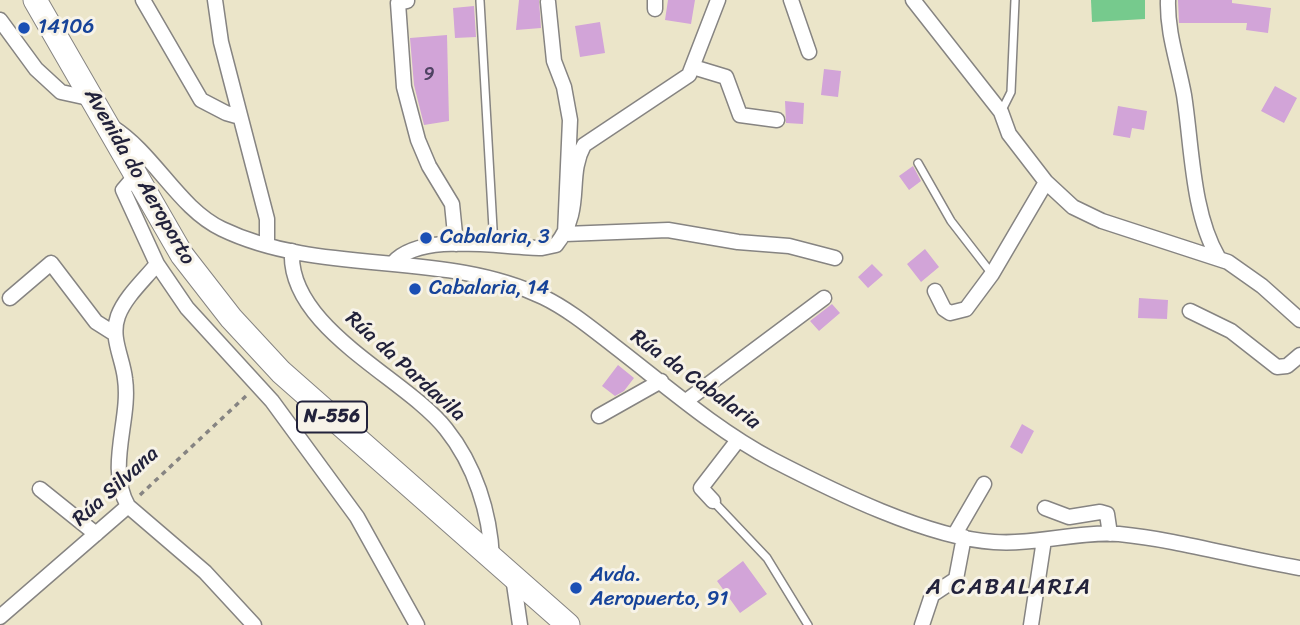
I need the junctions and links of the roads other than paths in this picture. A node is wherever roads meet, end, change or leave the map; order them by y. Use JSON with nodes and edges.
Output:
{"nodes":[{"id":1,"x":35,"y":0,"type":"edge"},
{"id":2,"x":143,"y":0,"type":"edge"},
{"id":3,"x":215,"y":0,"type":"edge"},
{"id":4,"x":718,"y":0,"type":"edge"},
{"id":5,"x":791,"y":0,"type":"edge"},
{"id":6,"x":913,"y":0,"type":"edge"},
{"id":7,"x":1015,"y":0,"type":"edge"},
{"id":8,"x":1168,"y":0,"type":"edge"},
{"id":9,"x":407,"y":1,"type":"edge"},
{"id":10,"x":480,"y":1,"type":"edge"},
{"id":11,"x":548,"y":2,"type":"dead end"},
{"id":12,"x":0,"y":20,"type":"edge"},
{"id":13,"x":808,"y":52,"type":"dead end"},
{"id":14,"x":693,"y":67,"type":"junction"},
{"id":15,"x":93,"y":99,"type":"junction"},
{"id":16,"x":1001,"y":113,"type":"junction"},
{"id":17,"x":240,"y":117,"type":"junction"},
{"id":18,"x":778,"y":120,"type":"dead end"},
{"id":19,"x":108,"y":124,"type":"junction"},
{"id":20,"x":918,"y":163,"type":"dead end"},
{"id":21,"x":135,"y":176,"type":"junction"},
{"id":22,"x":1046,"y":182,"type":"junction"},
{"id":23,"x":565,"y":234,"type":"junction"},
{"id":24,"x":267,"y":244,"type":"junction"},
{"id":25,"x":456,"y":244,"type":"junction"},
{"id":26,"x":494,"y":247,"type":"junction"},
{"id":27,"x":292,"y":251,"type":"junction"},
{"id":28,"x":1218,"y":257,"type":"junction"},
{"id":29,"x":835,"y":258,"type":"dead end"},
{"id":30,"x":393,"y":263,"type":"junction"},
{"id":31,"x":157,"y":264,"type":"junction"},
{"id":32,"x":992,"y":274,"type":"junction"},
{"id":33,"x":935,"y":291,"type":"dead end"},
{"id":34,"x":10,"y":298,"type":"dead end"},
{"id":35,"x":824,"y":299,"type":"dead end"},
{"id":36,"x":1190,"y":311,"type":"dead end"},
{"id":37,"x":1300,"y":320,"type":"edge"},
{"id":38,"x":115,"y":334,"type":"junction"},
{"id":39,"x":1300,"y":355,"type":"edge"},
{"id":40,"x":660,"y":381,"type":"junction"},
{"id":41,"x":686,"y":401,"type":"junction"},
{"id":42,"x":599,"y":416,"type":"dead end"},
{"id":43,"x":738,"y":439,"type":"junction"},
{"id":44,"x":984,"y":484,"type":"dead end"},
{"id":45,"x":40,"y":489,"type":"dead end"},
{"id":46,"x":713,"y":501,"type":"joint"},
{"id":47,"x":128,"y":506,"type":"junction"},
{"id":48,"x":1045,"y":508,"type":"dead end"},
{"id":49,"x":96,"y":534,"type":"junction"},
{"id":50,"x":1110,"y":534,"type":"junction"},
{"id":51,"x":960,"y":536,"type":"junction"},
{"id":52,"x":1044,"y":540,"type":"junction"},
{"id":53,"x":492,"y":558,"type":"junction"},
{"id":54,"x":1300,"y":568,"type":"edge"},
{"id":55,"x":513,"y":577,"type":"junction"},
{"id":56,"x":0,"y":617,"type":"edge"},
{"id":57,"x":254,"y":625,"type":"edge"},
{"id":58,"x":417,"y":625,"type":"edge"},
{"id":59,"x":520,"y":625,"type":"edge"},
{"id":60,"x":568,"y":625,"type":"edge"},
{"id":61,"x":808,"y":625,"type":"edge"},
{"id":62,"x":922,"y":625,"type":"edge"},
{"id":63,"x":1031,"y":625,"type":"edge"}],
"edges":[{"from":1,"to":15,"type":"main road","name":"Avenida do Aeroporto"},
{"from":2,"to":17,"type":"street"},
{"from":3,"to":17,"type":"street"},
{"from":4,"to":14,"type":"street"},
{"from":5,"to":13,"type":"street"},
{"from":6,"to":16,"type":"street"},
{"from":7,"to":16,"type":"lane"},
{"from":8,"to":28,"type":"street"},
{"from":9,"to":25,"type":"street"},
{"from":10,"to":26,"type":"lane"},
{"from":11,"to":23,"type":"street"},
{"from":12,"to":15,"type":"street"},
{"from":14,"to":18,"type":"street"},
{"from":14,"to":23,"type":"street"},
{"from":15,"to":19,"type":"main road","name":"Avenida do Aeroporto"},
{"from":16,"to":22,"type":"street"},
{"from":17,"to":24,"type":"street"},
{"from":19,"to":21,"type":"main road","name":"Avenida do Aeroporto"},
{"from":19,"to":24,"type":"street","name":"Rúa da Cabalaria"},
{"from":20,"to":32,"type":"lane"},
{"from":21,"to":31,"type":"street"},
{"from":21,"to":53,"type":"main road","name":"Avenida do Aeroporto","number":"N-556"},
{"from":22,"to":28,"type":"street"},
{"from":22,"to":32,"type":"street"},
{"from":23,"to":26,"type":"street"},
{"from":23,"to":29,"type":"street"},
{"from":24,"to":27,"type":"street","name":"Rúa da Cabalaria"},
{"from":25,"to":26,"type":"street"},
{"from":25,"to":30,"type":"street"},
{"from":27,"to":30,"type":"street","name":"Rúa da Cabalaria"},
{"from":27,"to":53,"type":"street","name":"Rúa da Pardavila"},
{"from":28,"to":37,"type":"street"},
{"from":30,"to":40,"type":"street","name":"Rúa da Cabalaria"},
{"from":31,"to":38,"type":"street"},
{"from":31,"to":58,"type":"street"},
{"from":32,"to":33,"type":"street"},
{"from":34,"to":38,"type":"street"},
{"from":35,"to":41,"type":"street"},
{"from":36,"to":39,"type":"street"},
{"from":38,"to":47,"type":"street"},
{"from":40,"to":41,"type":"street","name":"Rúa da Cabalaria"},
{"from":40,"to":42,"type":"street"},
{"from":41,"to":43,"type":"street","name":"Rúa da Cabalaria"},
{"from":43,"to":46,"type":"street"},
{"from":43,"to":51,"type":"street","name":"Rúa da Cabalaria"},
{"from":44,"to":51,"type":"street"},
{"from":45,"to":49,"type":"street"},
{"from":46,"to":61,"type":"lane"},
{"from":47,"to":49,"type":"street","name":"Rúa Silvana"},
{"from":47,"to":57,"type":"street"},
{"from":48,"to":50,"type":"street"},
{"from":49,"to":56,"type":"street","name":"Rúa Silvana"},
{"from":50,"to":52,"type":"street","name":"Rúa da Cabalaria"},
{"from":50,"to":54,"type":"street","name":"Rúa da Cabalaria"},
{"from":51,"to":52,"type":"street","name":"Rúa da Cabalaria"},
{"from":51,"to":62,"type":"street"},
{"from":52,"to":63,"type":"street"},
{"from":53,"to":55,"type":"main road","name":"Avenida do Aeroporto","number":"N-556"},
{"from":55,"to":59,"type":"street"},
{"from":55,"to":60,"type":"main road","name":"Avenida do Aeroporto","number":"N-556"}]}
